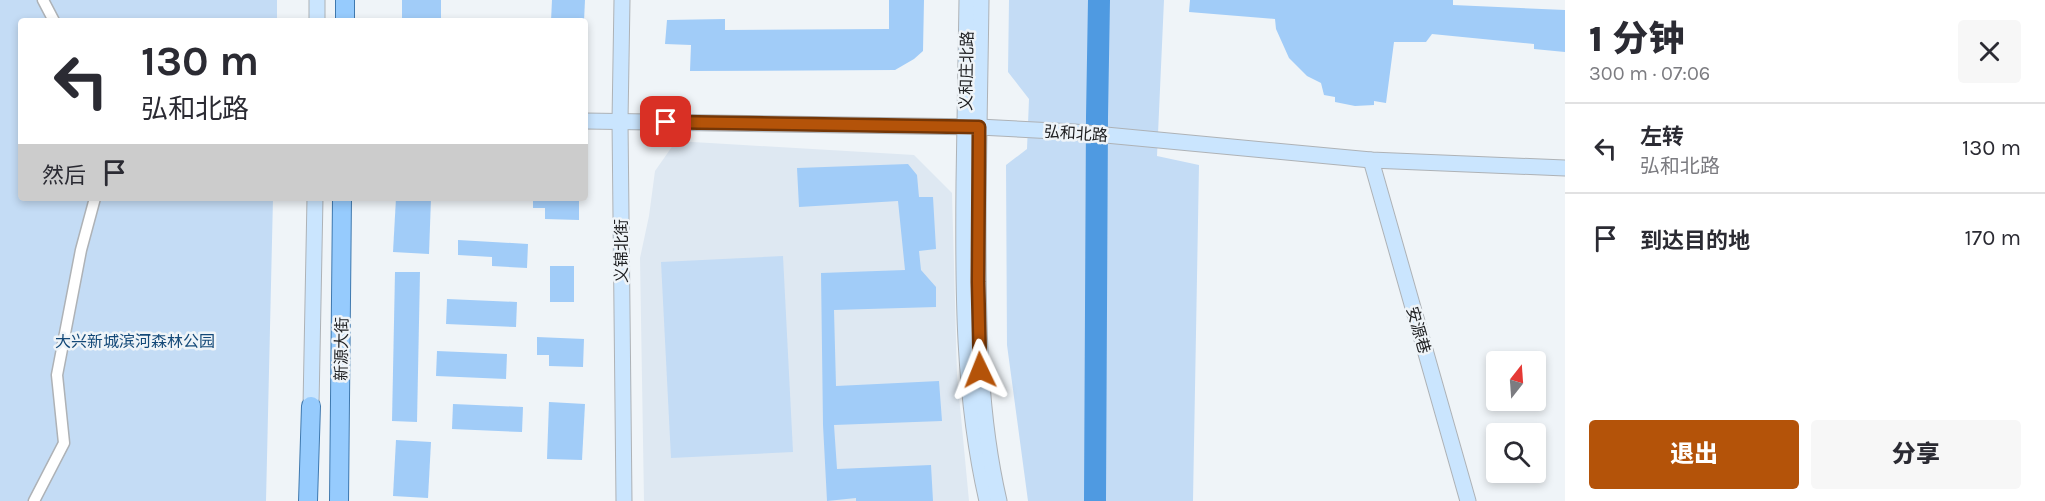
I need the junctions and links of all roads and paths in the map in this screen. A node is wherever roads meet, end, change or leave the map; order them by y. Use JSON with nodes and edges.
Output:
{"nodes":[{"id":1,"x":43,"y":0,"type":"edge"},
{"id":2,"x":317,"y":0,"type":"edge"},
{"id":3,"x":345,"y":0,"type":"edge"},
{"id":4,"x":622,"y":0,"type":"edge"},
{"id":5,"x":967,"y":0,"type":"edge"},
{"id":6,"x":981,"y":0,"type":"edge"},
{"id":7,"x":52,"y":18,"type":"edge"},
{"id":8,"x":317,"y":18,"type":"edge"},
{"id":9,"x":345,"y":18,"type":"edge"},
{"id":10,"x":588,"y":121,"type":"edge"},
{"id":11,"x":620,"y":122,"type":"junction"},
{"id":12,"x":972,"y":128,"type":"junction"},
{"id":13,"x":1371,"y":160,"type":"junction"},
{"id":14,"x":1565,"y":168,"type":"edge"},
{"id":15,"x":94,"y":201,"type":"edge"},
{"id":16,"x":315,"y":201,"type":"edge"},
{"id":17,"x":342,"y":201,"type":"edge"},
{"id":18,"x":311,"y":406,"type":"joint"},
{"id":19,"x":34,"y":501,"type":"edge"},
{"id":20,"x":308,"y":501,"type":"edge"},
{"id":21,"x":339,"y":501,"type":"edge"},
{"id":22,"x":624,"y":501,"type":"edge"},
{"id":23,"x":987,"y":501,"type":"edge"},
{"id":24,"x":999,"y":501,"type":"edge"},
{"id":25,"x":1468,"y":501,"type":"edge"}],
"edges":[{"from":1,"to":7,"type":"street"},
{"from":2,"to":8,"type":"street"},
{"from":3,"to":9,"type":"main road"},
{"from":4,"to":11,"type":"street","name":"义锦北街"},
{"from":5,"to":12,"type":"street","name":"义和庄北路"},
{"from":6,"to":12,"type":"street","name":"义和庄北路"},
{"from":10,"to":11,"type":"street","name":"弘和北路"},
{"from":11,"to":12,"type":"street","name":"弘和北路"},
{"from":11,"to":22,"type":"street","name":"义锦北街"},
{"from":12,"to":13,"type":"street","name":"弘和北路"},
{"from":12,"to":23,"type":"street","name":"义和庄北路"},
{"from":12,"to":24,"type":"street","name":"义和庄北路"},
{"from":13,"to":14,"type":"street","name":"弘和北路"},
{"from":13,"to":25,"type":"street","name":"安源巷"},
{"from":15,"to":19,"type":"street"},
{"from":16,"to":18,"type":"street","name":"新源大街"},
{"from":17,"to":21,"type":"main road","name":"新源大街"},
{"from":18,"to":20,"type":"main road"}]}
